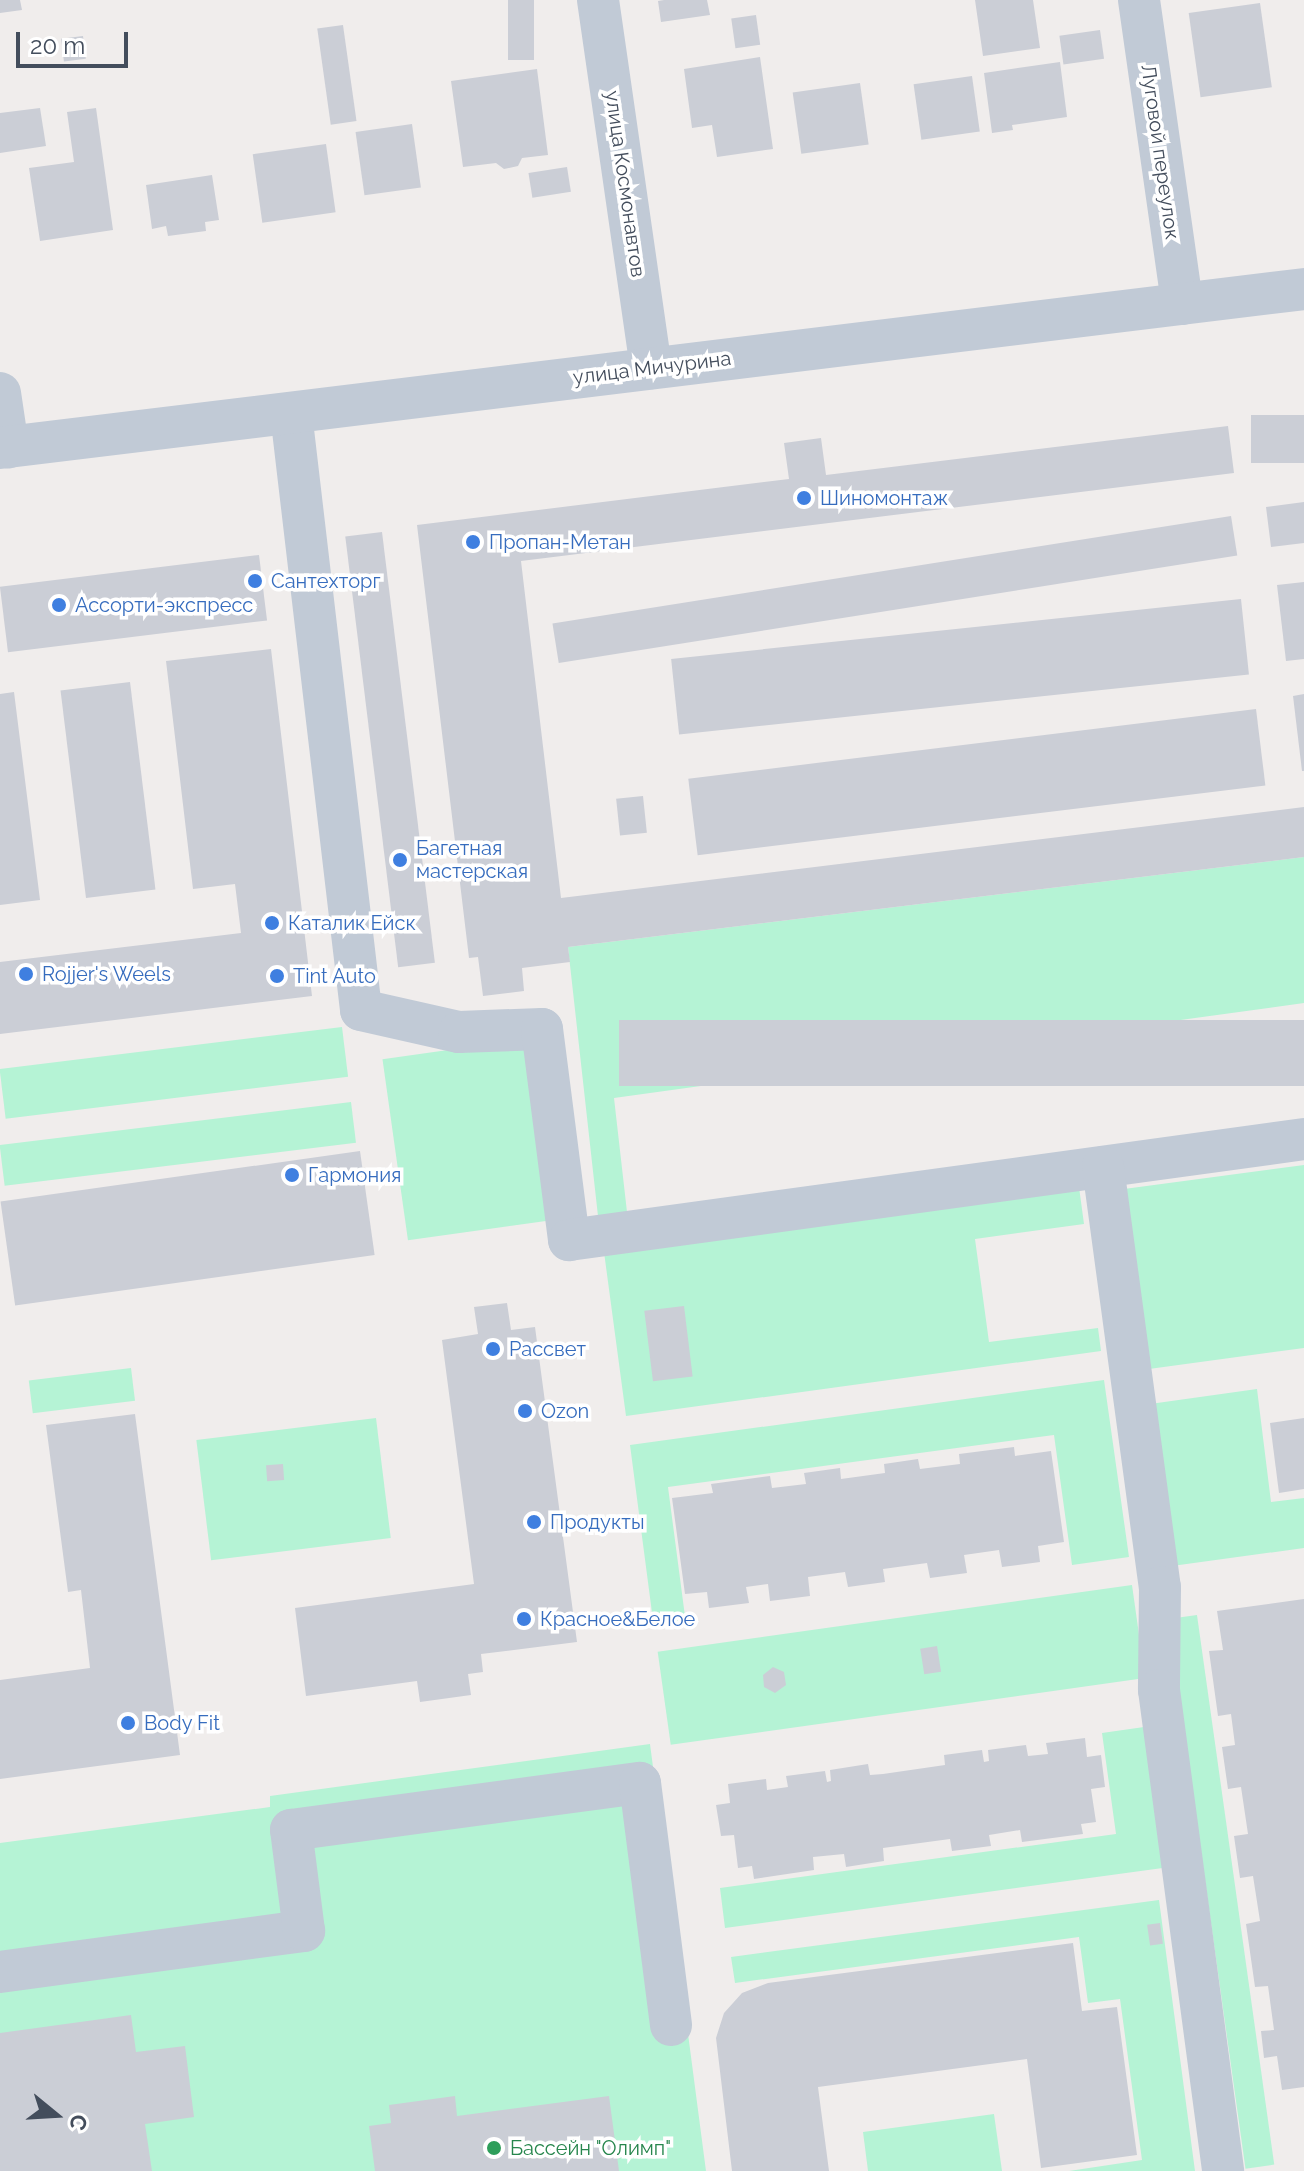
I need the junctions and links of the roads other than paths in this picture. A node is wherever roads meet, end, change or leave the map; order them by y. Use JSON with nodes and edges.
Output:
{"nodes":[{"id":1,"x":598,"y":0,"type":"edge"},
{"id":2,"x":1139,"y":0,"type":"edge"},
{"id":3,"x":1304,"y":289,"type":"edge"},
{"id":4,"x":1182,"y":304,"type":"junction"},
{"id":5,"x":651,"y":368,"type":"junction"},
{"id":6,"x":0,"y":393,"type":"edge"},
{"id":7,"x":291,"y":413,"type":"junction"},
{"id":8,"x":4,"y":448,"type":"edge"},
{"id":9,"x":1304,"y":1139,"type":"edge"},
{"id":10,"x":1103,"y":1167,"type":"junction"},
{"id":11,"x":0,"y":1972,"type":"edge"},
{"id":12,"x":671,"y":2025,"type":"dead end"},
{"id":13,"x":1223,"y":2171,"type":"edge"}],
"edges":[{"from":1,"to":5,"type":"street","name":"улица Космонавтов"},
{"from":2,"to":4,"type":"street","name":"Луговой переулок"},
{"from":3,"to":4,"type":"street","name":"улица Мичурина"},
{"from":4,"to":5,"type":"street","name":"улица Мичурина"},
{"from":5,"to":7,"type":"street","name":"улица Мичурина"},
{"from":6,"to":8,"type":"street"},
{"from":7,"to":8,"type":"street","name":"улица Мичурина"},
{"from":7,"to":10,"type":"street"},
{"from":9,"to":10,"type":"street"},
{"from":10,"to":13,"type":"street"},
{"from":11,"to":12,"type":"street"}]}
